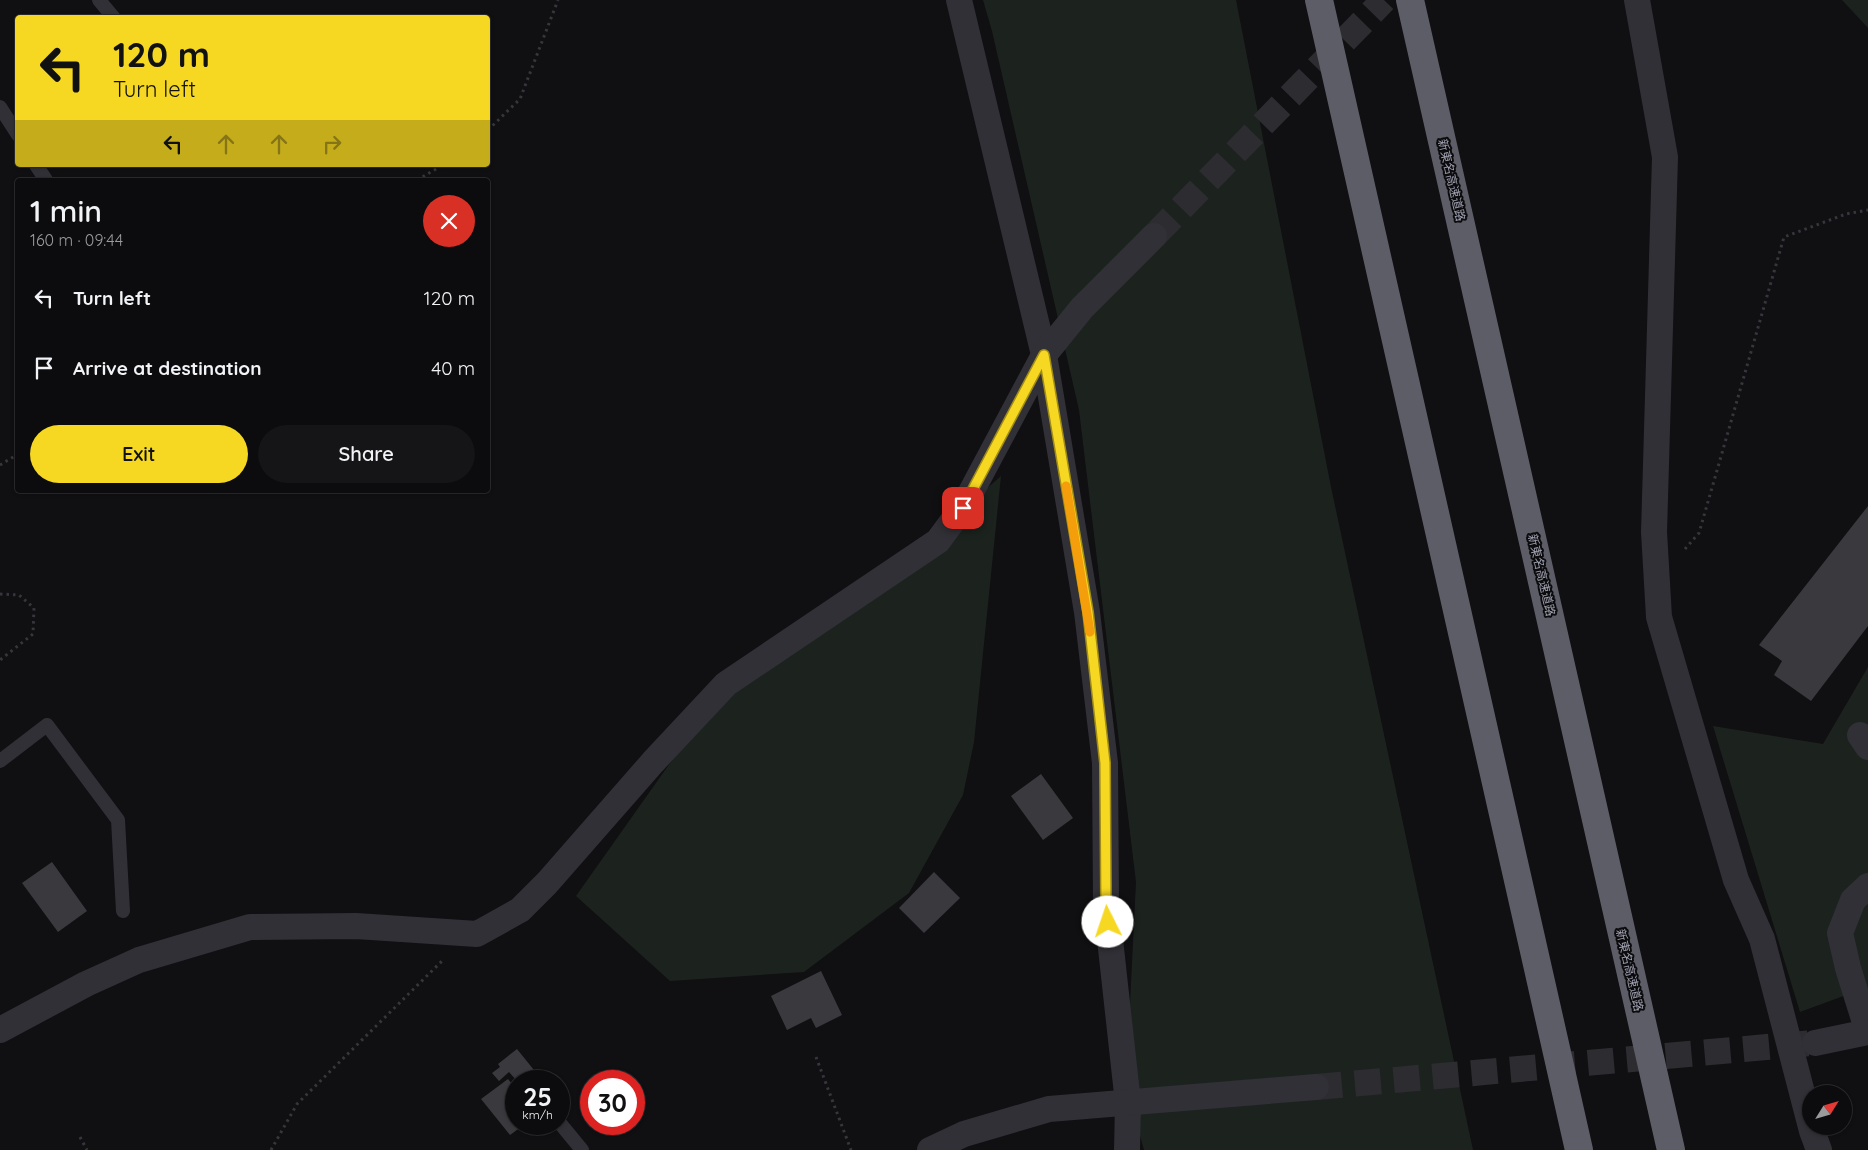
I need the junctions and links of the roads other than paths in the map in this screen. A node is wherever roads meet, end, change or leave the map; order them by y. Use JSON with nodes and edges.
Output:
{"nodes":[{"id":1,"x":99,"y":0,"type":"edge"},
{"id":2,"x":959,"y":0,"type":"edge"},
{"id":3,"x":1319,"y":0,"type":"edge"},
{"id":4,"x":1410,"y":0,"type":"edge"},
{"id":5,"x":1637,"y":0,"type":"edge"},
{"id":6,"x":112,"y":15,"type":"edge"},
{"id":7,"x":0,"y":107,"type":"edge"},
{"id":8,"x":15,"y":130,"type":"edge"},
{"id":9,"x":37,"y":167,"type":"edge"},
{"id":10,"x":45,"y":178,"type":"edge"},
{"id":11,"x":1154,"y":236,"type":"tunnel mouth"},
{"id":12,"x":1044,"y":355,"type":"junction"},
{"id":13,"x":0,"y":761,"type":"edge"},
{"id":14,"x":1868,"y":886,"type":"edge"},
{"id":15,"x":122,"y":911,"type":"dead end"},
{"id":16,"x":0,"y":1030,"type":"edge"},
{"id":17,"x":1868,"y":1032,"type":"edge"},
{"id":18,"x":1815,"y":1043,"type":"tunnel mouth"},
{"id":19,"x":1316,"y":1087,"type":"tunnel mouth"},
{"id":20,"x":1128,"y":1103,"type":"junction"},
{"id":21,"x":570,"y":1135,"type":"edge"},
{"id":22,"x":582,"y":1150,"type":"edge"},
{"id":23,"x":930,"y":1150,"type":"edge"},
{"id":24,"x":1127,"y":1150,"type":"edge"},
{"id":25,"x":1579,"y":1150,"type":"edge"},
{"id":26,"x":1671,"y":1150,"type":"edge"},
{"id":27,"x":1819,"y":1150,"type":"edge"}],
"edges":[{"from":1,"to":6,"type":"lane"},
{"from":2,"to":12,"type":"street"},
{"from":3,"to":25,"type":"highway"},
{"from":4,"to":26,"type":"highway","name":"新東名高速道路"},
{"from":5,"to":27,"type":"street"},
{"from":7,"to":8,"type":"lane"},
{"from":9,"to":10,"type":"lane"},
{"from":11,"to":12,"type":"street"},
{"from":12,"to":16,"type":"street"},
{"from":12,"to":20,"type":"street"},
{"from":13,"to":15,"type":"lane"},
{"from":14,"to":17,"type":"street"},
{"from":17,"to":18,"type":"street"},
{"from":19,"to":20,"type":"street"},
{"from":20,"to":23,"type":"street"},
{"from":20,"to":24,"type":"street"},
{"from":21,"to":22,"type":"lane"}]}
